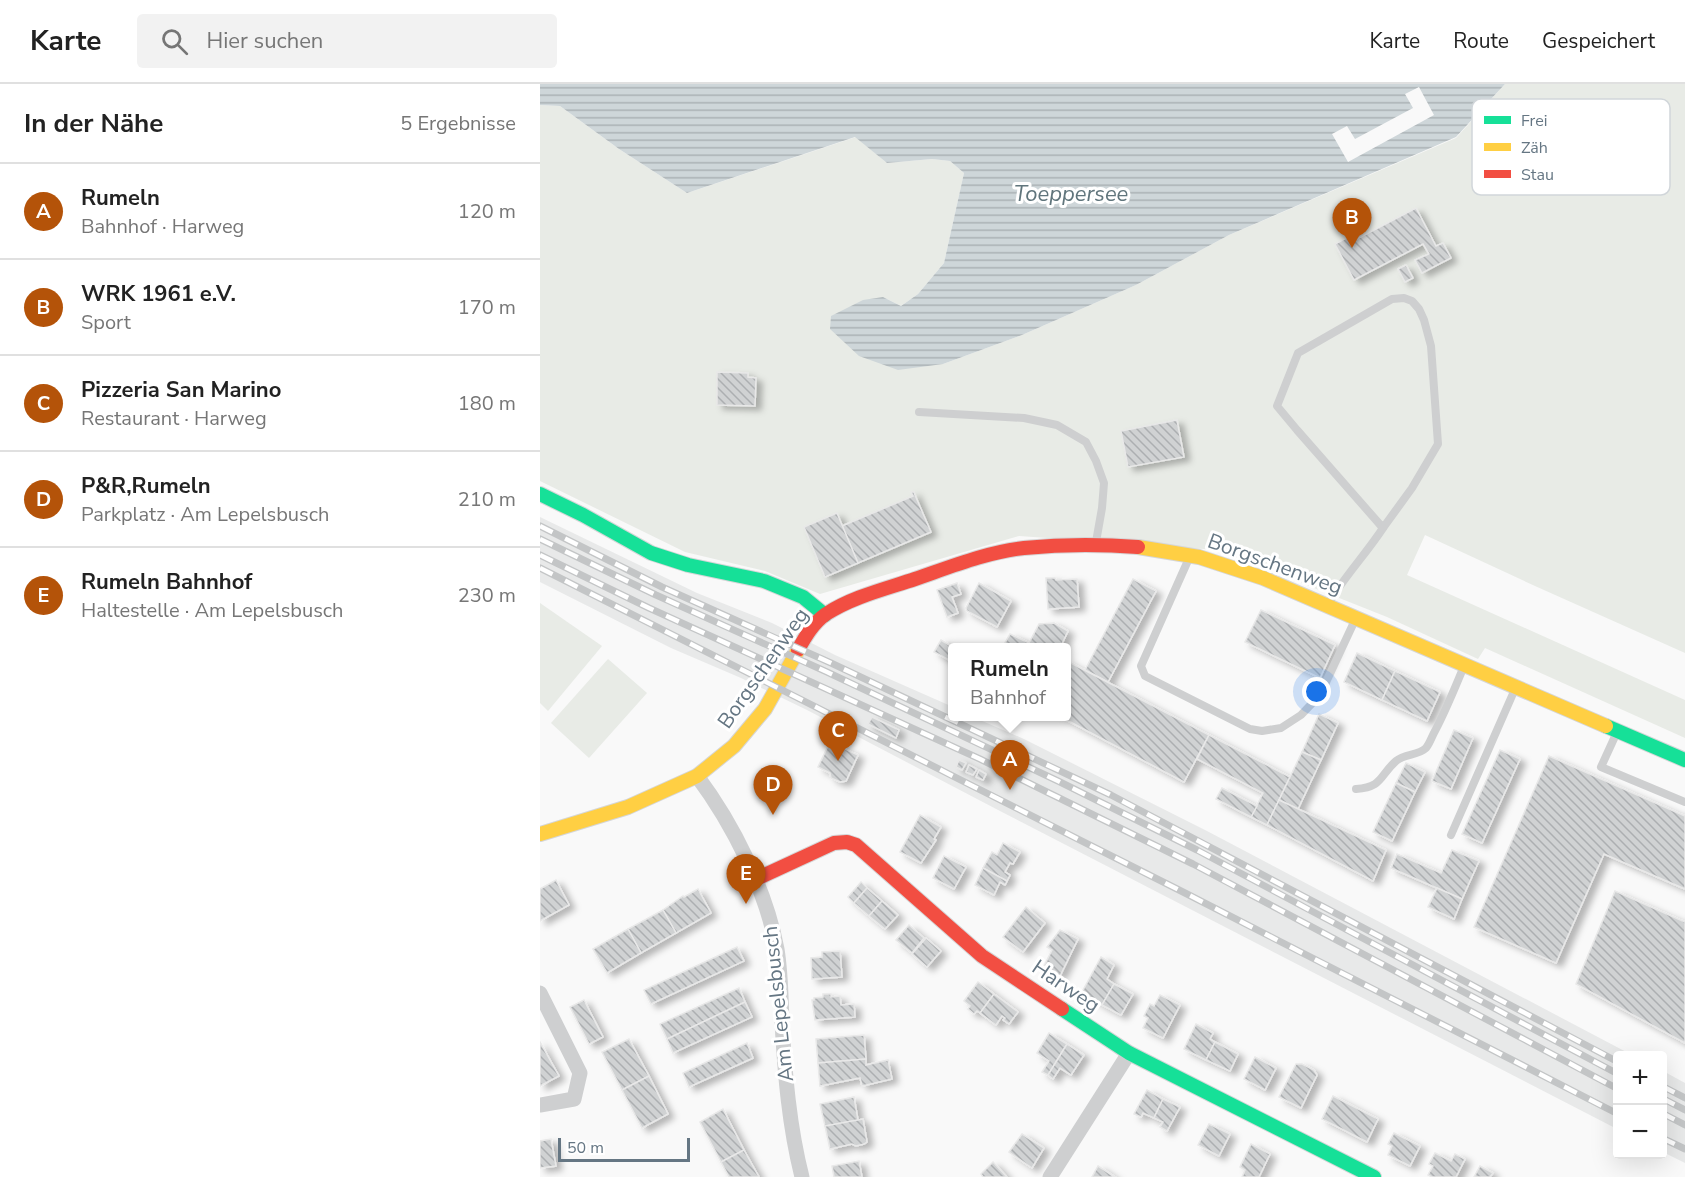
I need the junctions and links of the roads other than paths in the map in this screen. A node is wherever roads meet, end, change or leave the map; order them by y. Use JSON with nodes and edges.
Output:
{"nodes":[{"id":1,"x":919,"y":412,"type":"dead end"},
{"id":2,"x":540,"y":494,"type":"edge"},
{"id":3,"x":1383,"y":528,"type":"junction"},
{"id":4,"x":1095,"y":544,"type":"junction"},
{"id":5,"x":1190,"y":555,"type":"junction"},
{"id":6,"x":1328,"y":605,"type":"junction"},
{"id":7,"x":825,"y":615,"type":"junction"},
{"id":8,"x":1356,"y":617,"type":"junction"},
{"id":9,"x":1465,"y":665,"type":"junction"},
{"id":10,"x":1516,"y":687,"type":"junction"},
{"id":11,"x":1618,"y":731,"type":"junction"},
{"id":12,"x":1685,"y":760,"type":"edge"},
{"id":13,"x":697,"y":776,"type":"junction"},
{"id":14,"x":1356,"y":789,"type":"dead end"},
{"id":15,"x":1685,"y":802,"type":"edge"},
{"id":16,"x":540,"y":834,"type":"edge"},
{"id":17,"x":1451,"y":835,"type":"dead end"},
{"id":18,"x":756,"y":879,"type":"junction"},
{"id":19,"x":540,"y":993,"type":"edge"},
{"id":20,"x":1129,"y":1053,"type":"junction"},
{"id":21,"x":540,"y":1105,"type":"edge"},
{"id":22,"x":802,"y":1177,"type":"edge"},
{"id":23,"x":1050,"y":1177,"type":"edge"},
{"id":24,"x":1374,"y":1177,"type":"edge"}],
"edges":[{"from":1,"to":4,"type":"lane"},
{"from":2,"to":7,"type":"main road"},
{"from":3,"to":3,"type":"lane"},
{"from":3,"to":6,"type":"lane"},
{"from":4,"to":5,"type":"main road","name":"Borgschenweg"},
{"from":4,"to":7,"type":"main road","name":"Borgschenweg"},
{"from":5,"to":6,"type":"main road","name":"Borgschenweg"},
{"from":5,"to":8,"type":"lane"},
{"from":6,"to":8,"type":"main road","name":"Borgschenweg"},
{"from":7,"to":13,"type":"main road","name":"Borgschenweg"},
{"from":8,"to":9,"type":"main road","name":"Borgschenweg"},
{"from":9,"to":10,"type":"main road","name":"Borgschenweg"},
{"from":9,"to":14,"type":"lane"},
{"from":10,"to":11,"type":"main road","name":"Borgschenweg"},
{"from":10,"to":17,"type":"lane"},
{"from":11,"to":12,"type":"main road","name":"Borgschenweg"},
{"from":11,"to":15,"type":"lane"},
{"from":13,"to":16,"type":"main road","name":"Borgschenweg"},
{"from":13,"to":18,"type":"street","name":"Am Lepelsbusch"},
{"from":18,"to":20,"type":"main road","name":"Harweg"},
{"from":18,"to":22,"type":"street","name":"Am Lepelsbusch"},
{"from":19,"to":21,"type":"street"},
{"from":20,"to":23,"type":"street"},
{"from":20,"to":24,"type":"main road","name":"Harweg"}]}
